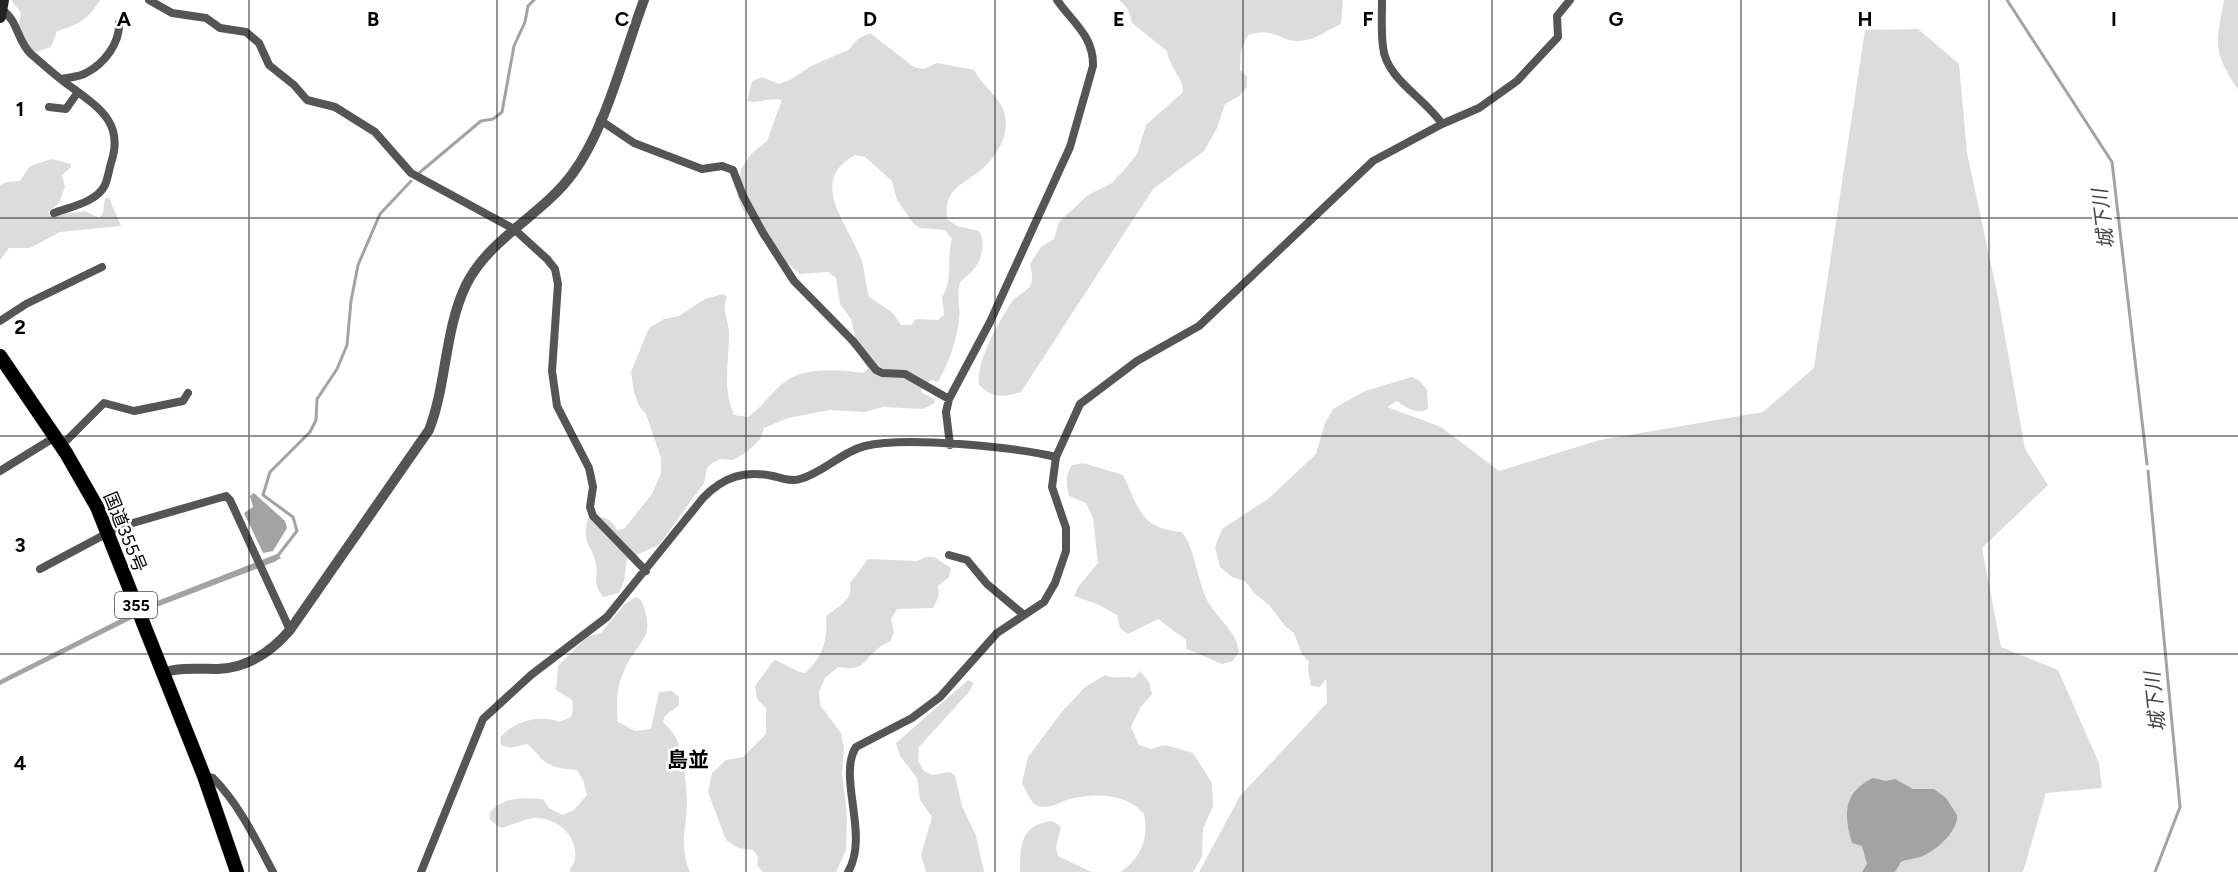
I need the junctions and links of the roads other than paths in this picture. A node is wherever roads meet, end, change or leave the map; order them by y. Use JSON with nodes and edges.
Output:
{"nodes":[{"id":1,"x":149,"y":0,"type":"edge"},
{"id":2,"x":644,"y":0,"type":"edge"},
{"id":3,"x":1057,"y":0,"type":"edge"},
{"id":4,"x":1382,"y":0,"type":"edge"},
{"id":5,"x":1570,"y":0,"type":"edge"},
{"id":6,"x":2,"y":9,"type":"edge"},
{"id":7,"x":119,"y":23,"type":"dead end"},
{"id":8,"x":62,"y":79,"type":"junction"},
{"id":9,"x":78,"y":92,"type":"junction"},
{"id":10,"x":49,"y":107,"type":"dead end"},
{"id":11,"x":600,"y":120,"type":"junction"},
{"id":12,"x":1442,"y":124,"type":"junction"},
{"id":13,"x":54,"y":213,"type":"dead end"},
{"id":14,"x":514,"y":229,"type":"junction"},
{"id":15,"x":102,"y":267,"type":"dead end"},
{"id":16,"x":0,"y":321,"type":"edge"},
{"id":17,"x":0,"y":356,"type":"edge"},
{"id":18,"x":188,"y":393,"type":"dead end"},
{"id":19,"x":948,"y":399,"type":"junction"},
{"id":20,"x":58,"y":441,"type":"junction"},
{"id":21,"x":950,"y":445,"type":"junction"},
{"id":22,"x":1056,"y":457,"type":"junction"},
{"id":23,"x":0,"y":471,"type":"edge"},
{"id":24,"x":107,"y":532,"type":"junction"},
{"id":25,"x":949,"y":555,"type":"dead end"},
{"id":26,"x":40,"y":569,"type":"dead end"},
{"id":27,"x":646,"y":571,"type":"junction"},
{"id":28,"x":1024,"y":615,"type":"junction"},
{"id":29,"x":290,"y":630,"type":"junction"},
{"id":30,"x":162,"y":673,"type":"junction"},
{"id":31,"x":204,"y":776,"type":"junction"},
{"id":32,"x":237,"y":872,"type":"edge"},
{"id":33,"x":273,"y":872,"type":"edge"},
{"id":34,"x":421,"y":872,"type":"edge"},
{"id":35,"x":848,"y":872,"type":"edge"}],
"edges":[{"from":1,"to":14,"type":"street"},
{"from":2,"to":11,"type":"street"},
{"from":3,"to":19,"type":"street"},
{"from":4,"to":12,"type":"street"},
{"from":5,"to":12,"type":"street"},
{"from":6,"to":8,"type":"street"},
{"from":7,"to":8,"type":"street"},
{"from":8,"to":9,"type":"street"},
{"from":9,"to":10,"type":"street"},
{"from":9,"to":13,"type":"street"},
{"from":11,"to":14,"type":"street"},
{"from":11,"to":19,"type":"street"},
{"from":12,"to":22,"type":"street"},
{"from":14,"to":27,"type":"street"},
{"from":14,"to":29,"type":"street"},
{"from":15,"to":16,"type":"street"},
{"from":17,"to":20,"type":"highway","name":"国道355号","number":"355"},
{"from":18,"to":20,"type":"street"},
{"from":19,"to":21,"type":"street"},
{"from":20,"to":23,"type":"street"},
{"from":20,"to":24,"type":"highway","name":"国道355号","number":"355"},
{"from":21,"to":22,"type":"street"},
{"from":21,"to":27,"type":"street"},
{"from":22,"to":28,"type":"street"},
{"from":24,"to":26,"type":"street"},
{"from":24,"to":29,"type":"street"},
{"from":24,"to":30,"type":"highway","name":"国道355号","number":"355"},
{"from":25,"to":28,"type":"street"},
{"from":27,"to":34,"type":"street"},
{"from":28,"to":35,"type":"street"},
{"from":29,"to":30,"type":"street"},
{"from":30,"to":31,"type":"highway","name":"国道355号","number":"355"},
{"from":31,"to":32,"type":"highway","name":"国道355号","number":"355"},
{"from":31,"to":33,"type":"street"}]}
